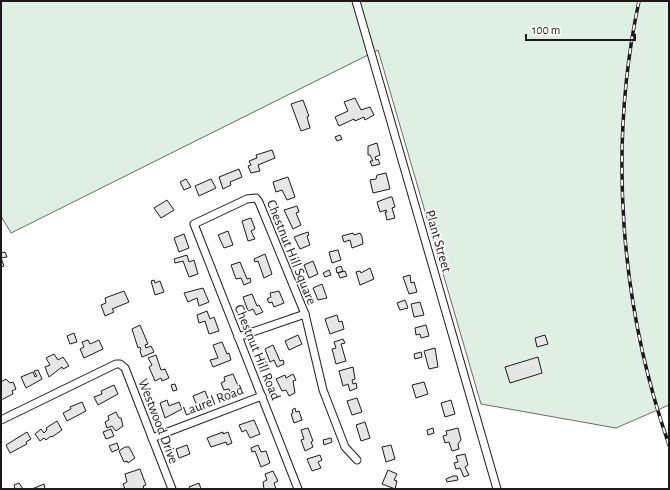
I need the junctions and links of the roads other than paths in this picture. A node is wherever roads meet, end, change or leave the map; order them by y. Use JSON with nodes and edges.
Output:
{"nodes":[{"id":1,"x":356,"y":1,"type":"edge"},
{"id":2,"x":194,"y":224,"type":"joint"},
{"id":3,"x":305,"y":314,"type":"junction"},
{"id":4,"x":238,"y":337,"type":"junction"},
{"id":5,"x":262,"y":396,"type":"junction"},
{"id":6,"x":1,"y":420,"type":"edge"},
{"id":7,"x":152,"y":438,"type":"junction"},
{"id":8,"x":357,"y":460,"type":"dead end"},
{"id":9,"x":172,"y":489,"type":"edge"},
{"id":10,"x":298,"y":489,"type":"edge"},
{"id":11,"x":497,"y":489,"type":"edge"}],
"edges":[{"from":1,"to":11,"type":"street","name":"Plant Street"},
{"from":2,"to":3,"type":"street","name":"Chestnut Hill Square"},
{"from":2,"to":4,"type":"street","name":"Chestnut Hill Road"},
{"from":3,"to":4,"type":"street","name":"Chestnut Hill Square"},
{"from":3,"to":8,"type":"street"},
{"from":4,"to":5,"type":"street","name":"Chestnut Hill Road"},
{"from":5,"to":7,"type":"street","name":"Laurel Road"},
{"from":5,"to":10,"type":"street","name":"Chestnut Hill Road"},
{"from":6,"to":7,"type":"street","name":"Westwood Drive"},
{"from":7,"to":9,"type":"street","name":"Westwood Drive"}]}
